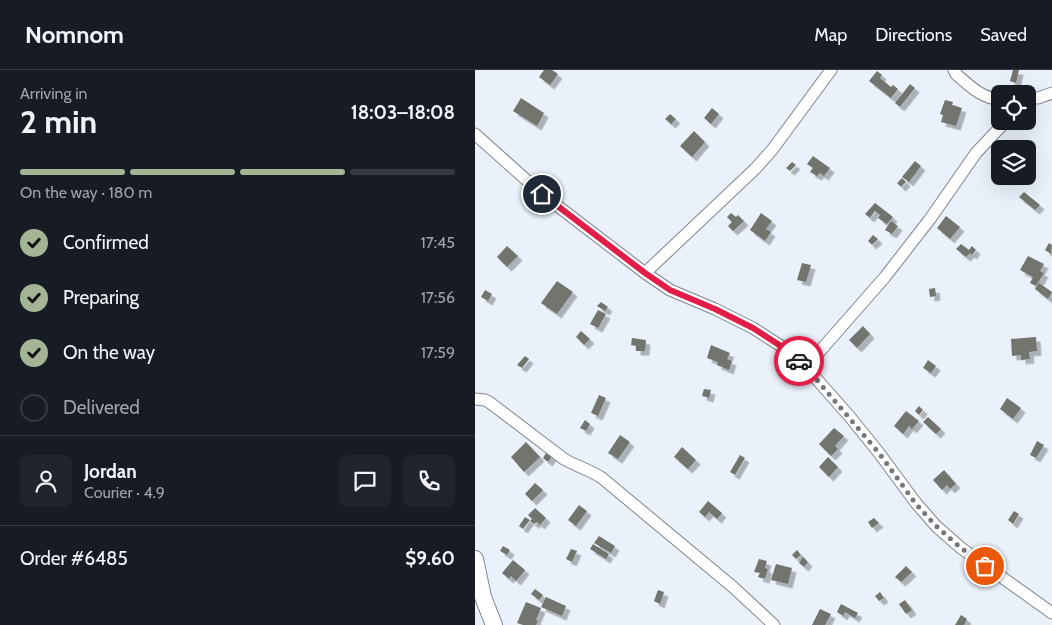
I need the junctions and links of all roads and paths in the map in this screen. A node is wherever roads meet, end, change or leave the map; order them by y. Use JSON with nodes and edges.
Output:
{"nodes":[{"id":1,"x":831,"y":70,"type":"edge"},
{"id":2,"x":954,"y":70,"type":"edge"},
{"id":3,"x":1052,"y":94,"type":"edge"},
{"id":4,"x":1036,"y":97,"type":"edge"},
{"id":5,"x":991,"y":98,"type":"edge"},
{"id":6,"x":998,"y":130,"type":"edge"},
{"id":7,"x":475,"y":134,"type":"edge"},
{"id":8,"x":645,"y":273,"type":"junction"},
{"id":9,"x":806,"y":367,"type":"junction"},
{"id":10,"x":475,"y":398,"type":"edge"},
{"id":11,"x":475,"y":559,"type":"edge"},
{"id":12,"x":1052,"y":613,"type":"edge"},
{"id":13,"x":493,"y":625,"type":"edge"},
{"id":14,"x":774,"y":625,"type":"edge"}],
"edges":[{"from":1,"to":8,"type":"street"},
{"from":2,"to":5,"type":"street"},
{"from":3,"to":4,"type":"street"},
{"from":6,"to":9,"type":"street"},
{"from":7,"to":8,"type":"street"},
{"from":8,"to":9,"type":"street"},
{"from":9,"to":12,"type":"street"},
{"from":10,"to":14,"type":"street"},
{"from":11,"to":13,"type":"street"}]}
